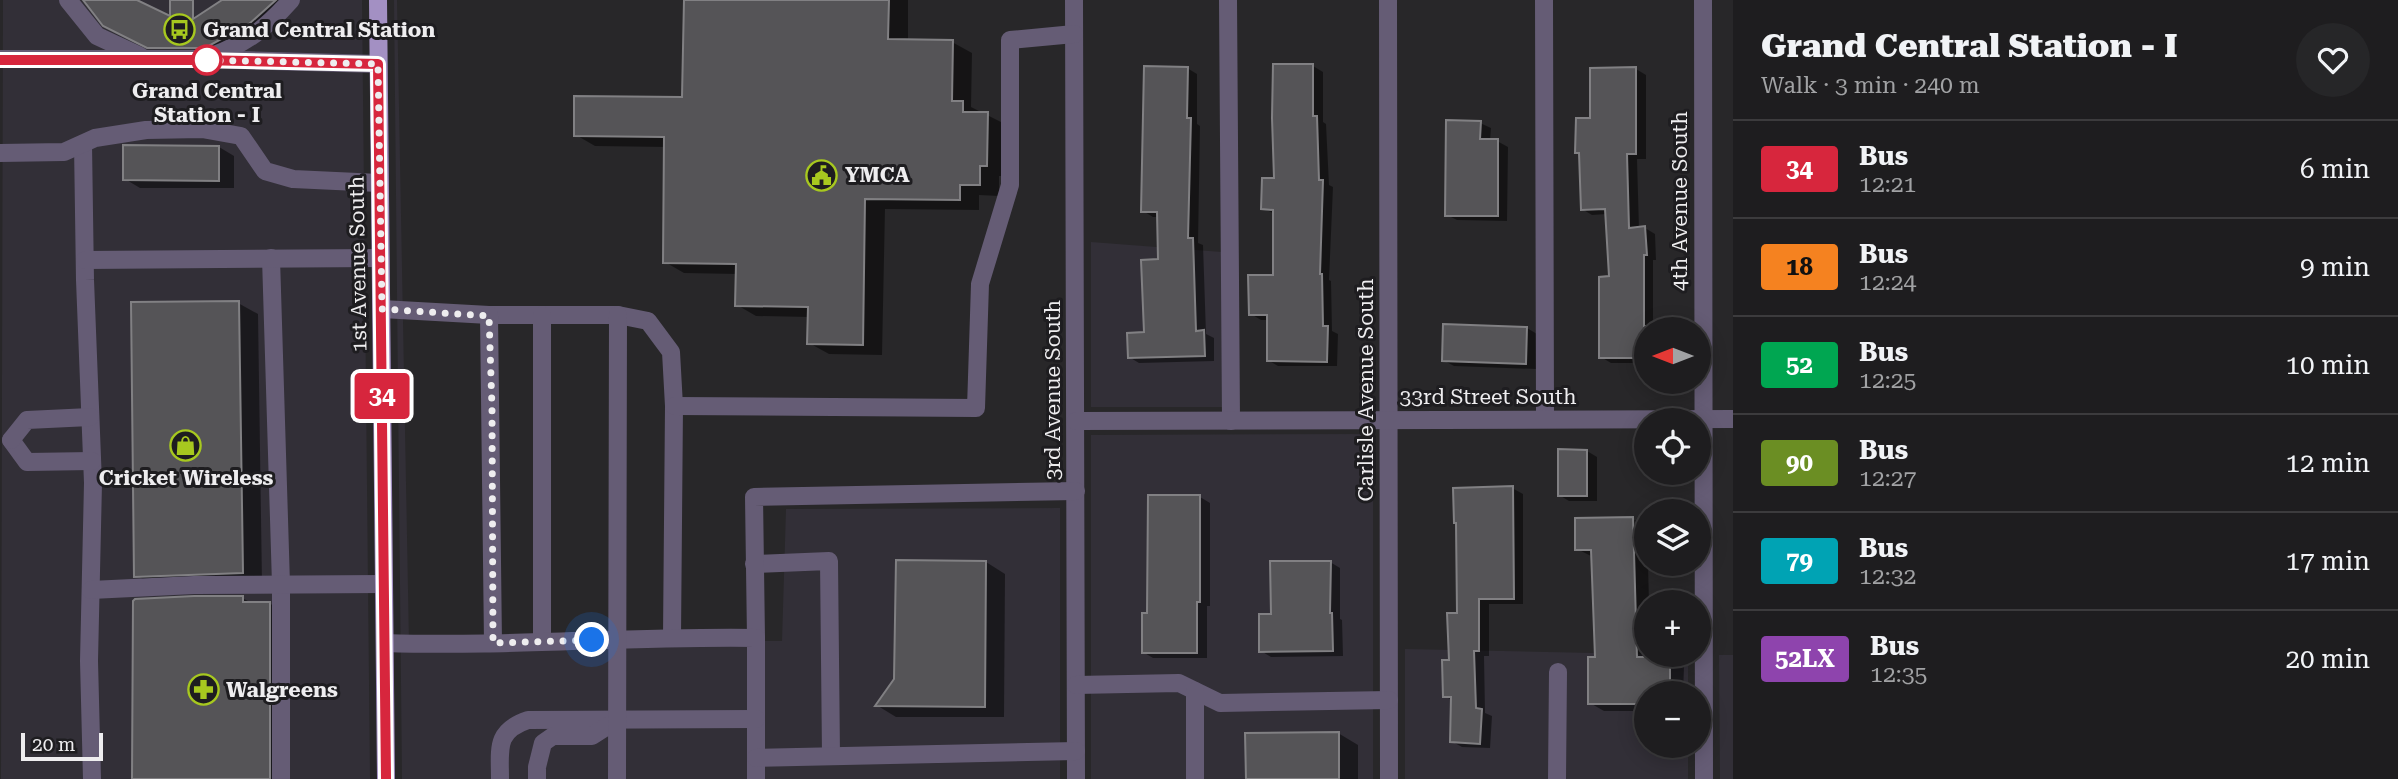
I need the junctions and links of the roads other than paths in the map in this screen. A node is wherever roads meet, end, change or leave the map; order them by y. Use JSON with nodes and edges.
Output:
{"nodes":[{"id":1,"x":68,"y":0,"type":"edge"},
{"id":2,"x":291,"y":0,"type":"edge"},
{"id":3,"x":378,"y":0,"type":"edge"},
{"id":4,"x":1074,"y":0,"type":"edge"},
{"id":5,"x":1228,"y":0,"type":"edge"},
{"id":6,"x":1388,"y":0,"type":"edge"},
{"id":7,"x":1544,"y":0,"type":"edge"},
{"id":8,"x":1703,"y":0,"type":"edge"},
{"id":9,"x":1074,"y":34,"type":"junction"},
{"id":10,"x":0,"y":60,"type":"edge"},
{"id":11,"x":147,"y":60,"type":"junction"},
{"id":12,"x":201,"y":60,"type":"junction"},
{"id":13,"x":378,"y":64,"type":"junction"},
{"id":14,"x":83,"y":144,"type":"junction"},
{"id":15,"x":0,"y":153,"type":"edge"},
{"id":16,"x":379,"y":183,"type":"junction"},
{"id":17,"x":271,"y":258,"type":"junction"},
{"id":18,"x":380,"y":258,"type":"junction"},
{"id":19,"x":85,"y":261,"type":"junction"},
{"id":20,"x":382,"y":309,"type":"junction"},
{"id":21,"x":542,"y":315,"type":"junction"},
{"id":22,"x":618,"y":315,"type":"junction"},
{"id":23,"x":489,"y":316,"type":"junction"},
{"id":24,"x":674,"y":406,"type":"junction"},
{"id":25,"x":1703,"y":408,"type":"edge"},
{"id":26,"x":90,"y":417,"type":"junction"},
{"id":27,"x":1545,"y":419,"type":"junction"},
{"id":28,"x":1634,"y":419,"type":"edge"},
{"id":29,"x":1711,"y":419,"type":"edge"},
{"id":30,"x":1733,"y":419,"type":"edge"},
{"id":31,"x":1389,"y":420,"type":"junction"},
{"id":32,"x":1076,"y":421,"type":"junction"},
{"id":33,"x":1231,"y":421,"type":"junction"},
{"id":34,"x":6,"y":440,"type":"edge"},
{"id":35,"x":92,"y":461,"type":"junction"},
{"id":36,"x":1703,"y":485,"type":"edge"},
{"id":37,"x":1076,"y":491,"type":"junction"},
{"id":38,"x":754,"y":564,"type":"junction"},
{"id":39,"x":281,"y":584,"type":"junction"},
{"id":40,"x":384,"y":584,"type":"junction"},
{"id":41,"x":91,"y":590,"type":"junction"},
{"id":42,"x":672,"y":636,"type":"junction"},
{"id":43,"x":756,"y":638,"type":"junction"},
{"id":44,"x":616,"y":640,"type":"junction"},
{"id":45,"x":542,"y":641,"type":"junction"},
{"id":46,"x":384,"y":643,"type":"junction"},
{"id":47,"x":493,"y":643,"type":"junction"},
{"id":48,"x":1558,"y":672,"type":"dead end"},
{"id":49,"x":1076,"y":685,"type":"junction"},
{"id":50,"x":1195,"y":691,"type":"junction"},
{"id":51,"x":1389,"y":699,"type":"junction"},
{"id":52,"x":756,"y":719,"type":"junction"},
{"id":53,"x":617,"y":720,"type":"junction"},
{"id":54,"x":1076,"y":751,"type":"junction"},
{"id":55,"x":831,"y":756,"type":"junction"},
{"id":56,"x":756,"y":758,"type":"junction"},
{"id":57,"x":92,"y":779,"type":"edge"},
{"id":58,"x":281,"y":779,"type":"edge"},
{"id":59,"x":386,"y":779,"type":"edge"},
{"id":60,"x":500,"y":779,"type":"edge"},
{"id":61,"x":537,"y":779,"type":"edge"},
{"id":62,"x":617,"y":779,"type":"edge"},
{"id":63,"x":756,"y":779,"type":"edge"},
{"id":64,"x":1076,"y":779,"type":"edge"},
{"id":65,"x":1195,"y":779,"type":"edge"},
{"id":66,"x":1389,"y":779,"type":"edge"},
{"id":67,"x":1557,"y":779,"type":"edge"},
{"id":68,"x":1704,"y":779,"type":"edge"}],
"edges":[{"from":1,"to":11,"type":"street"},
{"from":2,"to":12,"type":"street"},
{"from":3,"to":13,"type":"main road","name":"1st Avenue South"},
{"from":4,"to":9,"type":"street","name":"3rd Avenue South"},
{"from":5,"to":33,"type":"street"},
{"from":6,"to":31,"type":"street","name":"Carlisle Avenue South"},
{"from":7,"to":27,"type":"street"},
{"from":8,"to":25,"type":"street","name":"4th Avenue South"},
{"from":9,"to":24,"type":"street"},
{"from":9,"to":32,"type":"street","name":"3rd Avenue South"},
{"from":10,"to":11,"type":"street"},
{"from":11,"to":12,"type":"street"},
{"from":12,"to":13,"type":"street"},
{"from":13,"to":16,"type":"main road","name":"1st Avenue South"},
{"from":14,"to":15,"type":"street"},
{"from":14,"to":16,"type":"street"},
{"from":14,"to":19,"type":"street"},
{"from":16,"to":18,"type":"main road","name":"1st Avenue South"},
{"from":17,"to":18,"type":"street"},
{"from":17,"to":19,"type":"street"},
{"from":17,"to":39,"type":"street"},
{"from":18,"to":20,"type":"main road","name":"1st Avenue South"},
{"from":19,"to":26,"type":"street"},
{"from":20,"to":23,"type":"street"},
{"from":20,"to":40,"type":"main road","name":"1st Avenue South"},
{"from":21,"to":22,"type":"street"},
{"from":21,"to":23,"type":"street"},
{"from":21,"to":45,"type":"street"},
{"from":22,"to":24,"type":"street"},
{"from":22,"to":44,"type":"street"},
{"from":23,"to":47,"type":"street"},
{"from":24,"to":42,"type":"street"},
{"from":26,"to":34,"type":"street"},
{"from":26,"to":35,"type":"street"},
{"from":27,"to":28,"type":"street","name":"33rd Street South"},
{"from":27,"to":31,"type":"street","name":"33rd Street South"},
{"from":29,"to":30,"type":"street","name":"33rd Street South"},
{"from":31,"to":33,"type":"street","name":"33rd Street South"},
{"from":31,"to":51,"type":"street","name":"Carlisle Avenue South"},
{"from":32,"to":33,"type":"street","name":"33rd Street South"},
{"from":32,"to":37,"type":"street","name":"3rd Avenue South"},
{"from":34,"to":35,"type":"street"},
{"from":35,"to":41,"type":"street"},
{"from":36,"to":68,"type":"street","name":"4th Avenue South"},
{"from":37,"to":38,"type":"street"},
{"from":37,"to":49,"type":"street","name":"3rd Avenue South"},
{"from":38,"to":43,"type":"street"},
{"from":38,"to":55,"type":"street"},
{"from":39,"to":40,"type":"street"},
{"from":39,"to":41,"type":"street"},
{"from":39,"to":58,"type":"street"},
{"from":40,"to":46,"type":"main road","name":"1st Avenue South"},
{"from":41,"to":57,"type":"street"},
{"from":42,"to":43,"type":"street"},
{"from":42,"to":44,"type":"street"},
{"from":43,"to":52,"type":"street"},
{"from":44,"to":45,"type":"street"},
{"from":44,"to":53,"type":"street"},
{"from":45,"to":47,"type":"street"},
{"from":46,"to":47,"type":"street"},
{"from":46,"to":59,"type":"main road","name":"1st Avenue South"},
{"from":48,"to":67,"type":"street"},
{"from":49,"to":50,"type":"street"},
{"from":49,"to":54,"type":"street","name":"3rd Avenue South"},
{"from":50,"to":51,"type":"street"},
{"from":50,"to":65,"type":"street"},
{"from":51,"to":66,"type":"street","name":"Carlisle Avenue South"},
{"from":52,"to":53,"type":"street"},
{"from":52,"to":56,"type":"street"},
{"from":53,"to":60,"type":"street"},
{"from":53,"to":61,"type":"street"},
{"from":53,"to":62,"type":"street"},
{"from":54,"to":55,"type":"street"},
{"from":54,"to":64,"type":"street","name":"3rd Avenue South"},
{"from":55,"to":56,"type":"street"},
{"from":56,"to":63,"type":"street"}]}
